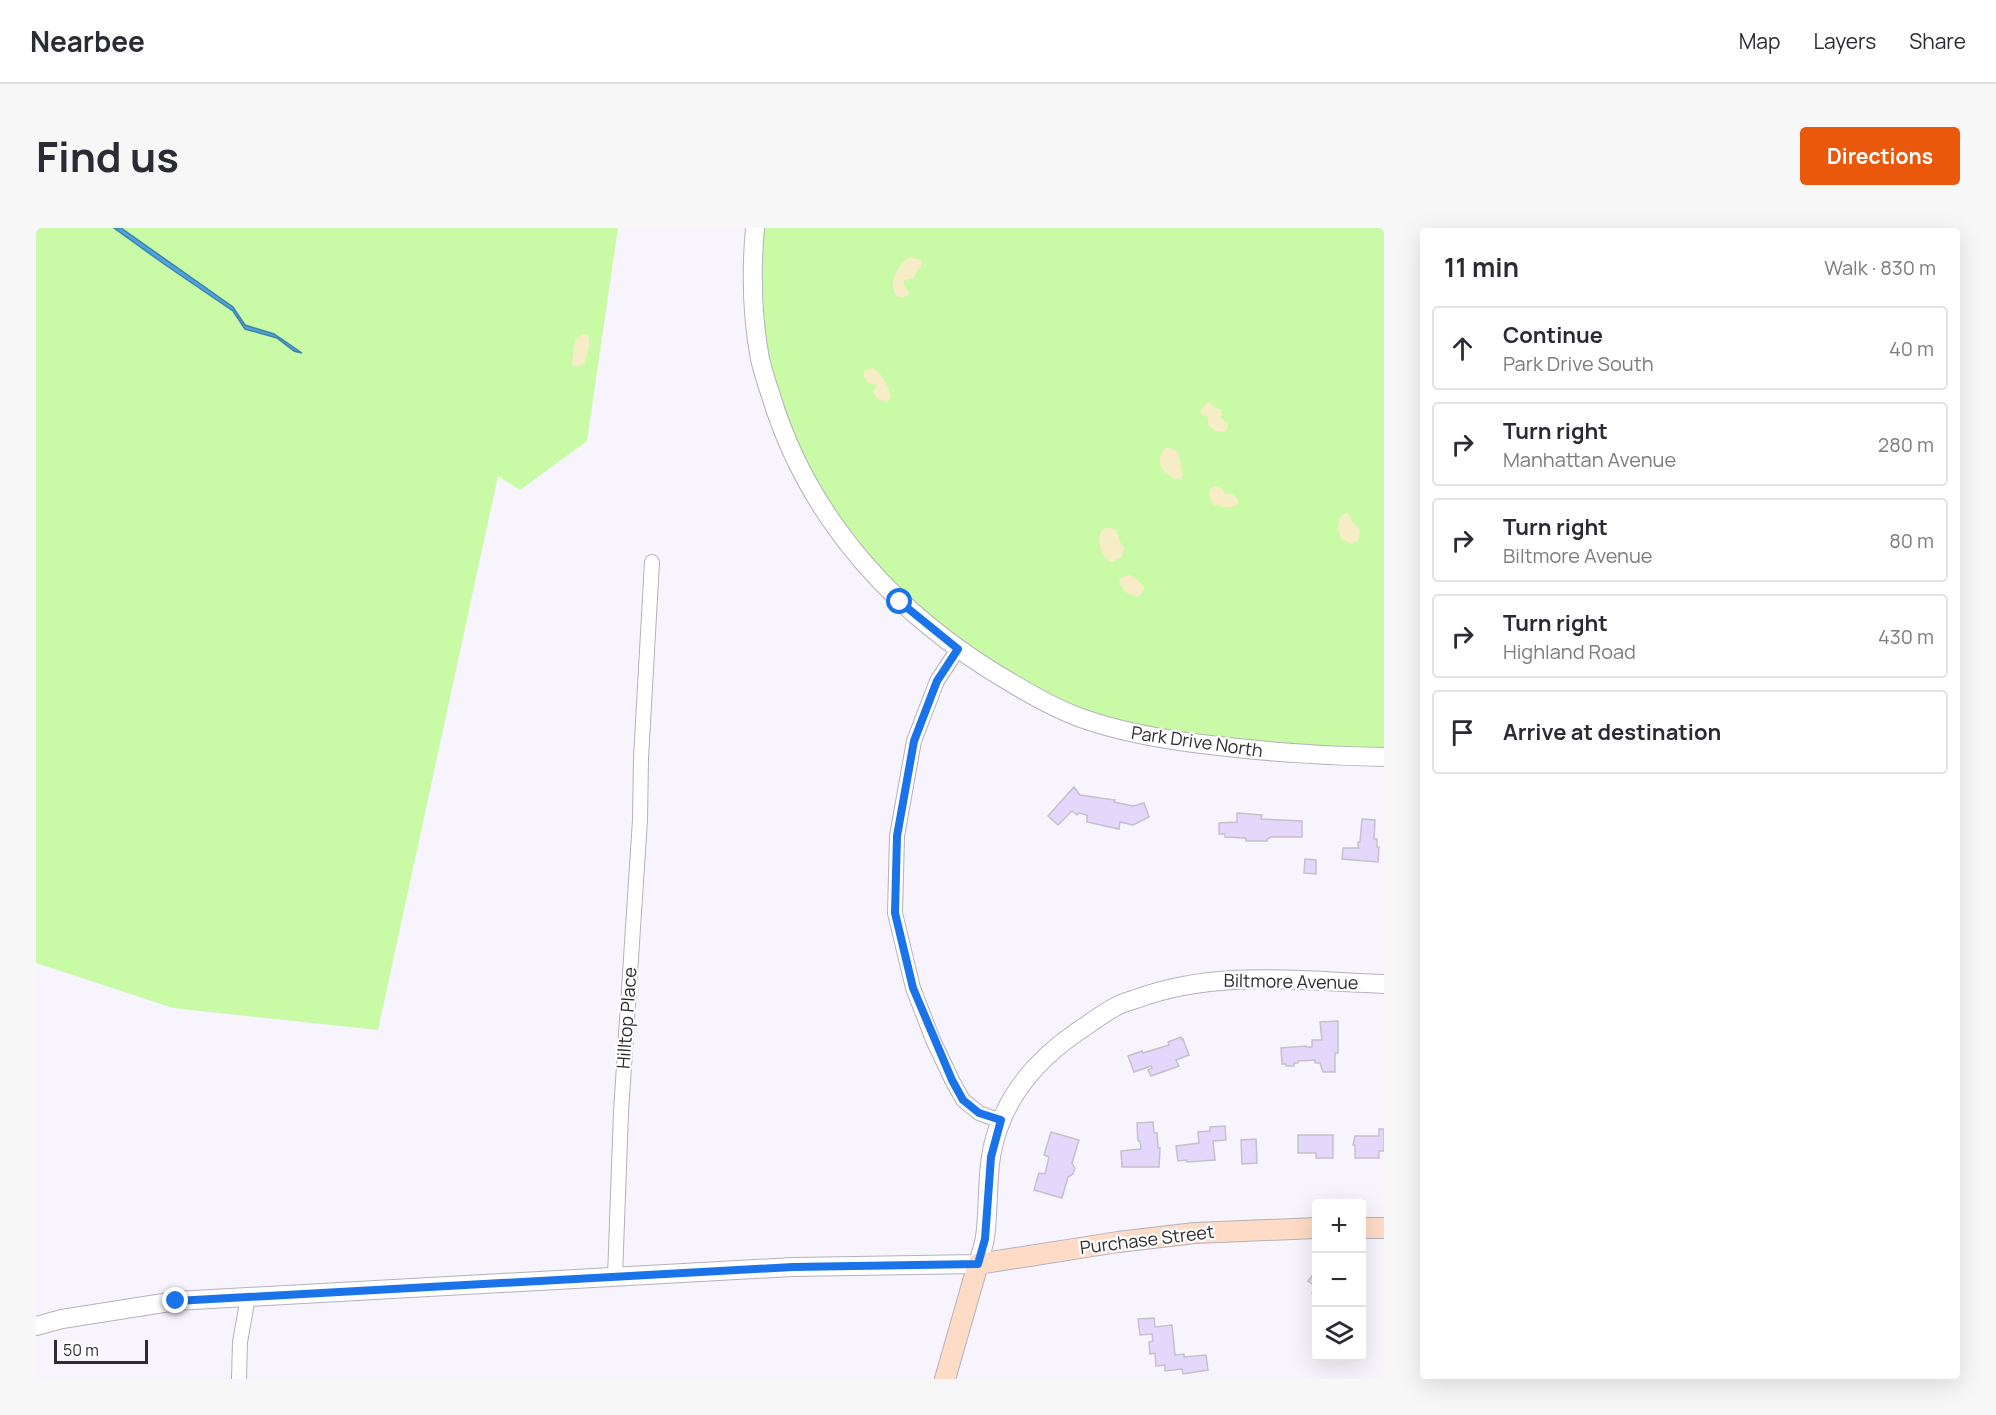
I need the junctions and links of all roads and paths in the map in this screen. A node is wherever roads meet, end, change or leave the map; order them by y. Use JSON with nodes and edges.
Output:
{"nodes":[{"id":1,"x":755,"y":228,"type":"edge"},
{"id":2,"x":652,"y":562,"type":"dead end"},
{"id":3,"x":958,"y":649,"type":"junction"},
{"id":4,"x":1384,"y":757,"type":"edge"},
{"id":5,"x":1384,"y":984,"type":"edge"},
{"id":6,"x":1001,"y":1120,"type":"junction"},
{"id":7,"x":1312,"y":1228,"type":"edge"},
{"id":8,"x":1366,"y":1228,"type":"edge"},
{"id":9,"x":1384,"y":1228,"type":"edge"},
{"id":10,"x":978,"y":1264,"type":"junction"},
{"id":11,"x":615,"y":1277,"type":"junction"},
{"id":12,"x":248,"y":1298,"type":"junction"},
{"id":13,"x":36,"y":1326,"type":"edge"},
{"id":14,"x":239,"y":1379,"type":"edge"},
{"id":15,"x":945,"y":1379,"type":"edge"}],
"edges":[{"from":1,"to":3,"type":"street","name":"Park Drive North"},
{"from":2,"to":11,"type":"street","name":"Hilltop Place"},
{"from":3,"to":4,"type":"street","name":"Park Drive North"},
{"from":3,"to":6,"type":"street"},
{"from":5,"to":6,"type":"street","name":"Biltmore Avenue"},
{"from":6,"to":10,"type":"street","name":"Biltmore Avenue"},
{"from":7,"to":10,"type":"main road","name":"Purchase Street"},
{"from":8,"to":9,"type":"main road"},
{"from":10,"to":11,"type":"street"},
{"from":10,"to":15,"type":"main road"},
{"from":11,"to":12,"type":"street"},
{"from":12,"to":13,"type":"street"},
{"from":12,"to":14,"type":"street"}]}
